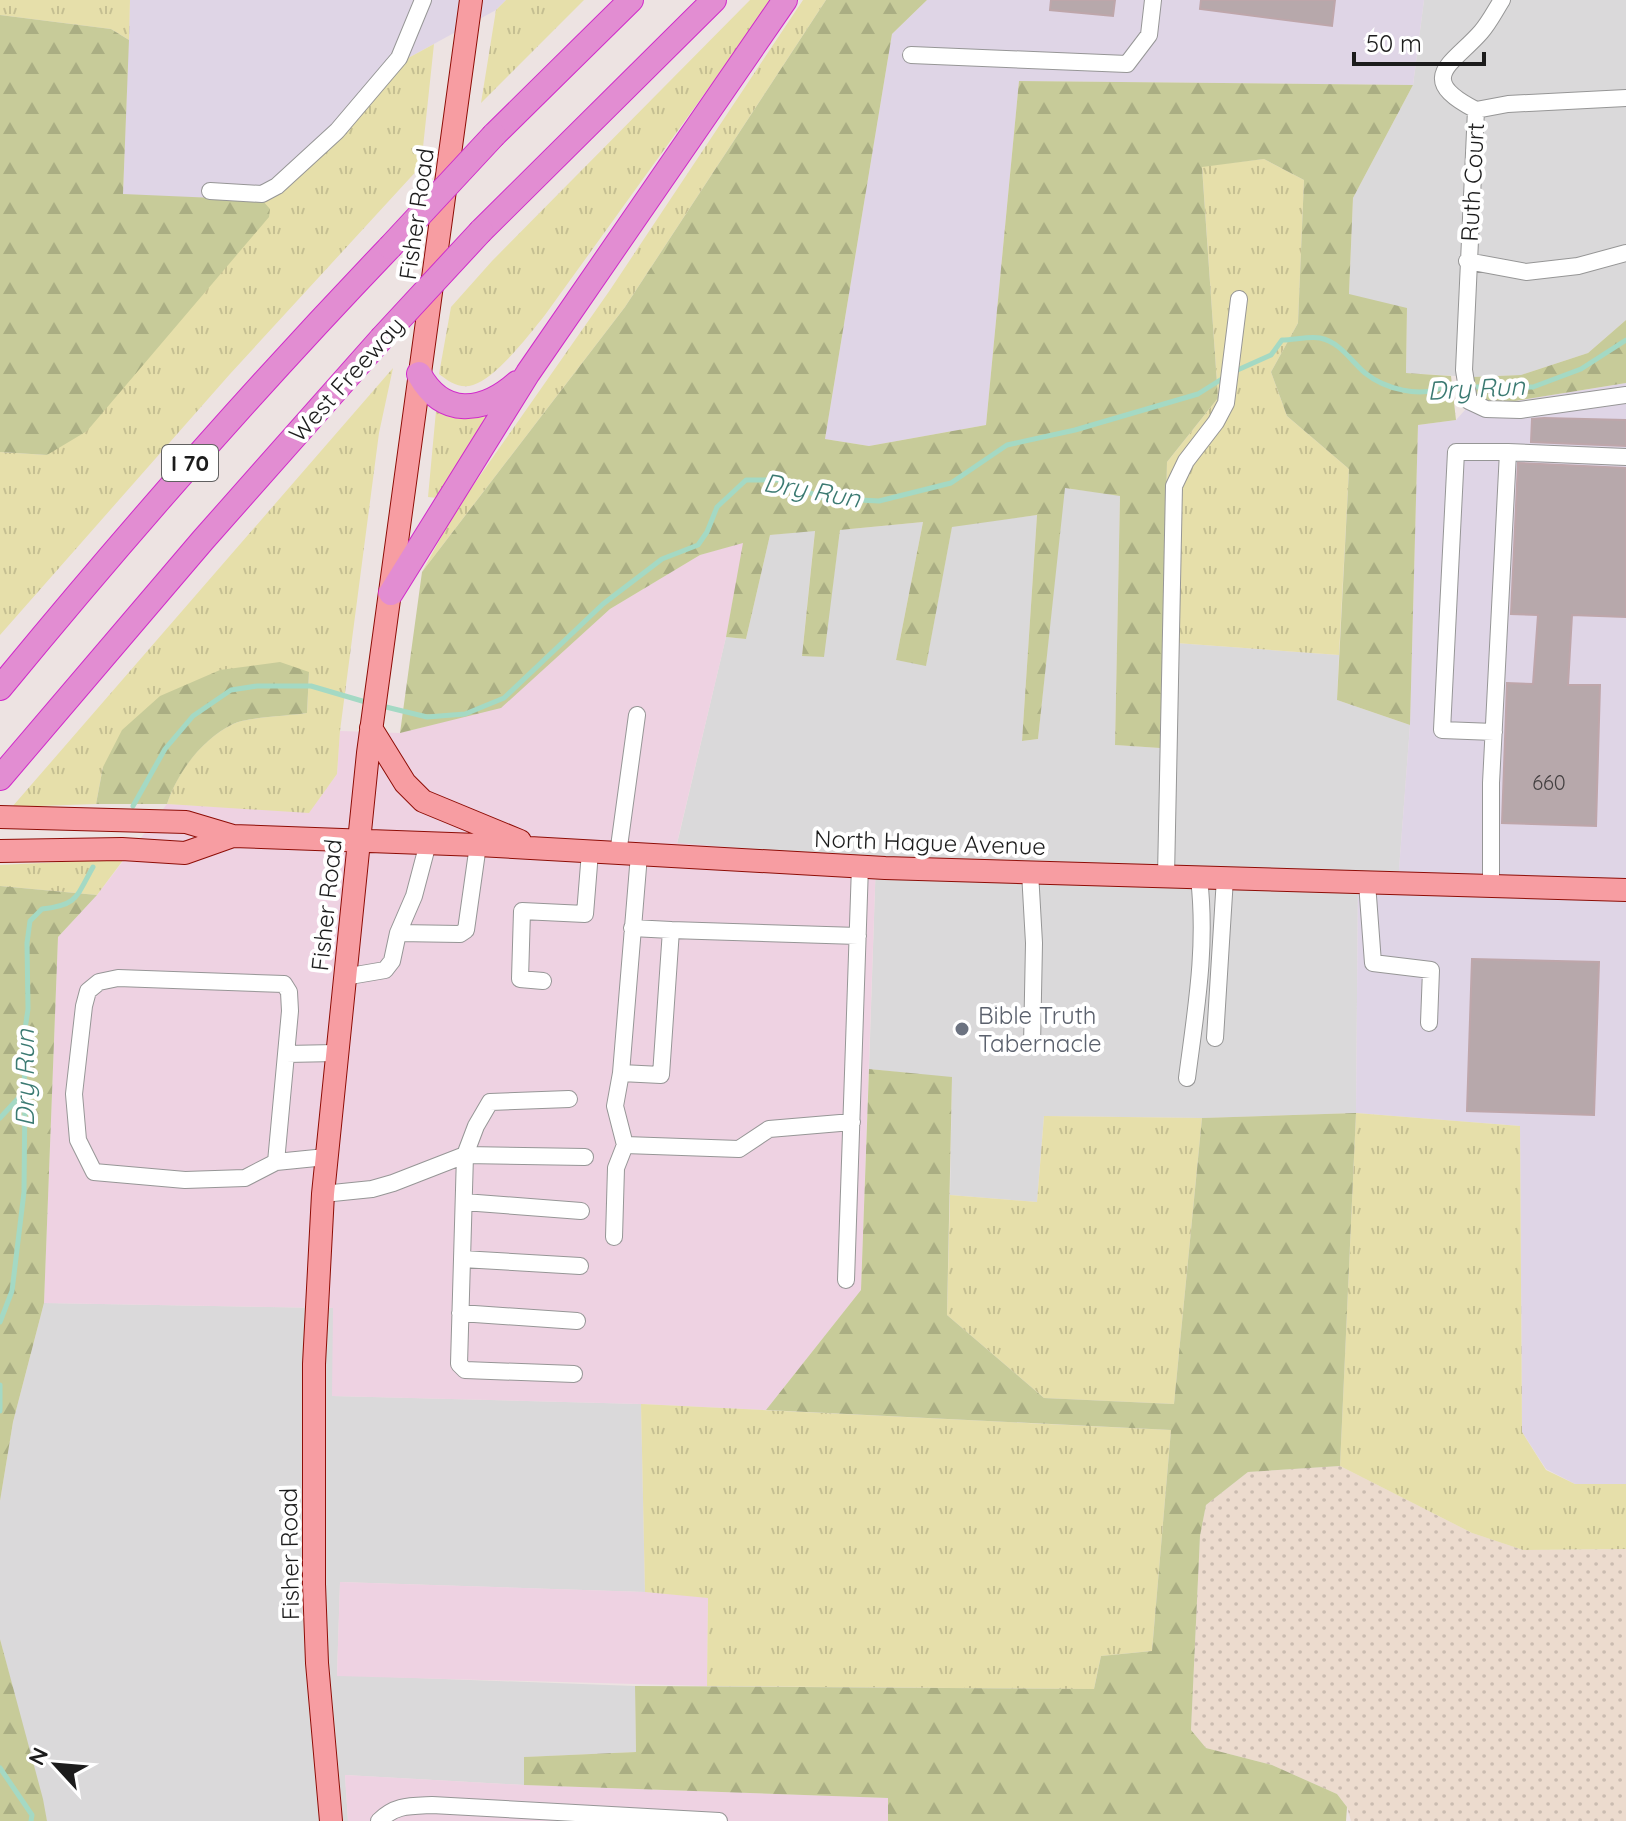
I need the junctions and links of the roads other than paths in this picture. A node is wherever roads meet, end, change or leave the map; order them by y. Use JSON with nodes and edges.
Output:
{"nodes":[{"id":1,"x":423,"y":0,"type":"edge"},
{"id":2,"x":471,"y":0,"type":"edge"},
{"id":3,"x":631,"y":0,"type":"edge"},
{"id":4,"x":714,"y":0,"type":"edge"},
{"id":5,"x":785,"y":0,"type":"edge"},
{"id":6,"x":1153,"y":0,"type":"edge"},
{"id":7,"x":1502,"y":0,"type":"edge"},
{"id":8,"x":911,"y":55,"type":"dead end"},
{"id":9,"x":1626,"y":98,"type":"edge"},
{"id":10,"x":1476,"y":110,"type":"junction"},
{"id":11,"x":210,"y":191,"type":"dead end"},
{"id":12,"x":1626,"y":253,"type":"edge"},
{"id":13,"x":1467,"y":261,"type":"junction"},
{"id":14,"x":1239,"y":299,"type":"dead end"},
{"id":15,"x":528,"y":373,"type":"junction"},
{"id":16,"x":419,"y":374,"type":"junction"},
{"id":17,"x":1626,"y":395,"type":"edge"},
{"id":18,"x":1508,"y":452,"type":"junction"},
{"id":19,"x":1626,"y":457,"type":"edge"},
{"id":20,"x":391,"y":593,"type":"junction"},
{"id":21,"x":0,"y":688,"type":"edge"},
{"id":22,"x":637,"y":715,"type":"dead end"},
{"id":23,"x":371,"y":728,"type":"junction"},
{"id":24,"x":1494,"y":732,"type":"junction"},
{"id":25,"x":0,"y":778,"type":"edge"},
{"id":26,"x":0,"y":817,"type":"edge"},
{"id":27,"x":233,"y":836,"type":"junction"},
{"id":28,"x":359,"y":839,"type":"junction"},
{"id":29,"x":428,"y":843,"type":"junction"},
{"id":30,"x":478,"y":845,"type":"junction"},
{"id":31,"x":541,"y":849,"type":"junction"},
{"id":32,"x":0,"y":851,"type":"edge"},
{"id":33,"x":590,"y":852,"type":"junction"},
{"id":34,"x":629,"y":854,"type":"junction"},
{"id":35,"x":860,"y":866,"type":"junction"},
{"id":36,"x":1030,"y":872,"type":"junction"},
{"id":37,"x":1166,"y":876,"type":"junction"},
{"id":38,"x":1199,"y":878,"type":"junction"},
{"id":39,"x":1225,"y":878,"type":"junction"},
{"id":40,"x":1367,"y":883,"type":"junction"},
{"id":41,"x":1491,"y":886,"type":"junction"},
{"id":42,"x":1626,"y":890,"type":"edge"},
{"id":43,"x":632,"y":928,"type":"junction"},
{"id":44,"x":671,"y":930,"type":"junction"},
{"id":45,"x":398,"y":933,"type":"junction"},
{"id":46,"x":858,"y":936,"type":"junction"},
{"id":47,"x":344,"y":977,"type":"junction"},
{"id":48,"x":543,"y":981,"type":"dead end"},
{"id":49,"x":1429,"y":1023,"type":"dead end"},
{"id":50,"x":1215,"y":1038,"type":"dead end"},
{"id":51,"x":1032,"y":1046,"type":"dead end"},
{"id":52,"x":336,"y":1053,"type":"junction"},
{"id":53,"x":286,"y":1054,"type":"junction"},
{"id":54,"x":621,"y":1073,"type":"junction"},
{"id":55,"x":1187,"y":1078,"type":"dead end"},
{"id":56,"x":569,"y":1099,"type":"dead end"},
{"id":57,"x":852,"y":1122,"type":"junction"},
{"id":58,"x":625,"y":1145,"type":"junction"},
{"id":59,"x":465,"y":1155,"type":"junction"},
{"id":60,"x":326,"y":1157,"type":"junction"},
{"id":61,"x":585,"y":1157,"type":"dead end"},
{"id":62,"x":276,"y":1162,"type":"junction"},
{"id":63,"x":323,"y":1194,"type":"junction"},
{"id":64,"x":464,"y":1202,"type":"junction"},
{"id":65,"x":581,"y":1211,"type":"dead end"},
{"id":66,"x":614,"y":1237,"type":"dead end"},
{"id":67,"x":462,"y":1259,"type":"junction"},
{"id":68,"x":580,"y":1266,"type":"dead end"},
{"id":69,"x":846,"y":1280,"type":"dead end"},
{"id":70,"x":460,"y":1313,"type":"junction"},
{"id":71,"x":577,"y":1321,"type":"dead end"},
{"id":72,"x":574,"y":1374,"type":"dead end"},
{"id":73,"x":331,"y":1821,"type":"edge"},
{"id":74,"x":379,"y":1821,"type":"edge"},
{"id":75,"x":719,"y":1821,"type":"edge"}],
"edges":[{"from":1,"to":11,"type":"street"},
{"from":2,"to":16,"type":"main road","name":"Fisher Road"},
{"from":3,"to":21,"type":"highway","number":"I 70","bridge":true},
{"from":4,"to":25,"type":"highway","name":"West Freeway","number":"I 70","bridge":true},
{"from":5,"to":15,"type":"highway"},
{"from":6,"to":8,"type":"street"},
{"from":7,"to":10,"type":"street","name":"Ruth Court"},
{"from":9,"to":10,"type":"street"},
{"from":10,"to":13,"type":"street","name":"Ruth Court"},
{"from":12,"to":13,"type":"street"},
{"from":13,"to":17,"type":"street","name":"Ruth Court"},
{"from":14,"to":37,"type":"street"},
{"from":15,"to":16,"type":"highway"},
{"from":15,"to":20,"type":"highway"},
{"from":16,"to":20,"type":"main road","name":"Fisher Road"},
{"from":18,"to":19,"type":"street"},
{"from":18,"to":24,"type":"street"},
{"from":18,"to":24,"type":"street"},
{"from":20,"to":23,"type":"main road","name":"Fisher Road"},
{"from":22,"to":34,"type":"street"},
{"from":23,"to":28,"type":"main road","name":"Fisher Road"},
{"from":23,"to":31,"type":"main road"},
{"from":24,"to":41,"type":"street"},
{"from":26,"to":27,"type":"main road","name":"North Hague Avenue"},
{"from":27,"to":28,"type":"main road","name":"North Hague Avenue"},
{"from":27,"to":32,"type":"main road","name":"North Hague Avenue"},
{"from":28,"to":29,"type":"main road","name":"North Hague Avenue"},
{"from":28,"to":47,"type":"main road","name":"Fisher Road"},
{"from":29,"to":30,"type":"main road","name":"North Hague Avenue"},
{"from":29,"to":45,"type":"street"},
{"from":30,"to":31,"type":"main road","name":"North Hague Avenue"},
{"from":30,"to":45,"type":"street"},
{"from":31,"to":33,"type":"main road","name":"North Hague Avenue"},
{"from":33,"to":34,"type":"main road","name":"North Hague Avenue"},
{"from":33,"to":48,"type":"street"},
{"from":34,"to":35,"type":"main road","name":"North Hague Avenue"},
{"from":34,"to":43,"type":"street"},
{"from":35,"to":36,"type":"main road","name":"North Hague Avenue"},
{"from":35,"to":46,"type":"street"},
{"from":36,"to":37,"type":"main road","name":"North Hague Avenue"},
{"from":36,"to":51,"type":"street"},
{"from":37,"to":38,"type":"main road","name":"North Hague Avenue"},
{"from":38,"to":39,"type":"main road","name":"North Hague Avenue"},
{"from":38,"to":55,"type":"street"},
{"from":39,"to":40,"type":"main road","name":"North Hague Avenue"},
{"from":39,"to":50,"type":"street"},
{"from":40,"to":41,"type":"main road","name":"North Hague Avenue"},
{"from":40,"to":49,"type":"street"},
{"from":41,"to":42,"type":"main road","name":"North Hague Avenue"},
{"from":43,"to":44,"type":"street"},
{"from":43,"to":54,"type":"street"},
{"from":44,"to":46,"type":"street"},
{"from":44,"to":54,"type":"street"},
{"from":45,"to":47,"type":"street"},
{"from":46,"to":57,"type":"street"},
{"from":47,"to":52,"type":"main road","name":"Fisher Road"},
{"from":52,"to":53,"type":"street"},
{"from":52,"to":60,"type":"main road","name":"Fisher Road"},
{"from":53,"to":62,"type":"street"},
{"from":53,"to":62,"type":"street"},
{"from":54,"to":58,"type":"street"},
{"from":56,"to":59,"type":"street"},
{"from":57,"to":58,"type":"street"},
{"from":57,"to":69,"type":"street"},
{"from":58,"to":66,"type":"street"},
{"from":59,"to":61,"type":"street"},
{"from":59,"to":63,"type":"street"},
{"from":59,"to":64,"type":"street"},
{"from":60,"to":62,"type":"street"},
{"from":60,"to":63,"type":"main road","name":"Fisher Road"},
{"from":63,"to":73,"type":"main road","name":"Fisher Road"},
{"from":64,"to":65,"type":"street"},
{"from":64,"to":67,"type":"street"},
{"from":67,"to":68,"type":"street"},
{"from":67,"to":70,"type":"street"},
{"from":70,"to":71,"type":"street"},
{"from":70,"to":72,"type":"street"},
{"from":74,"to":75,"type":"street"}]}
